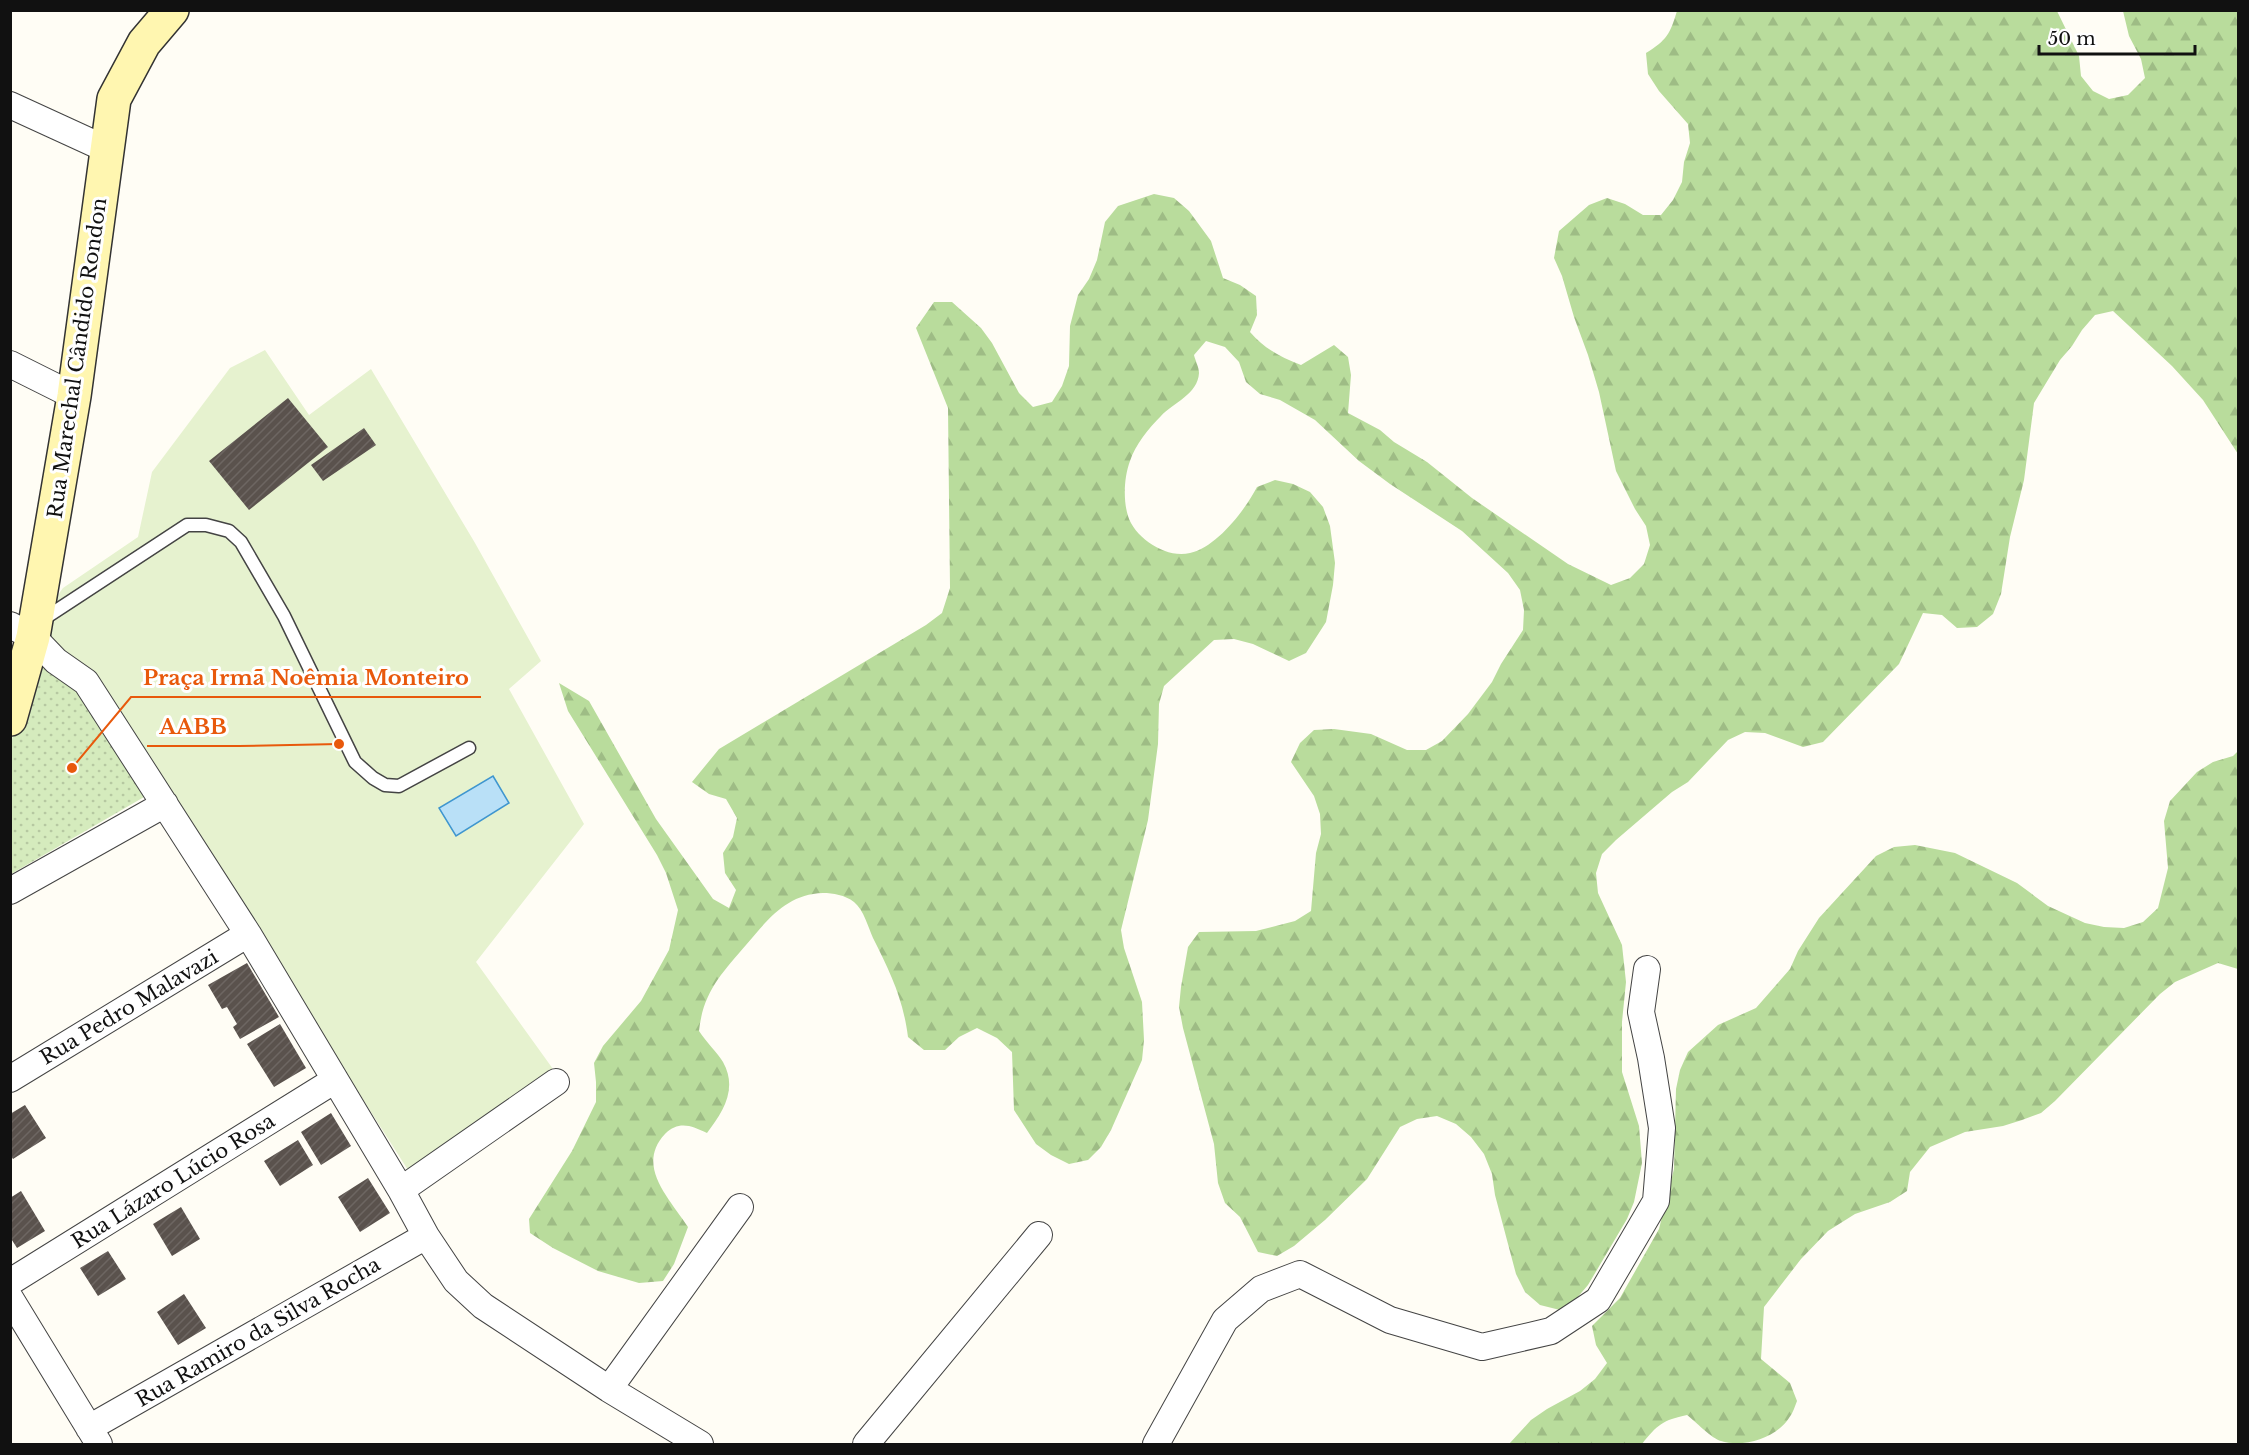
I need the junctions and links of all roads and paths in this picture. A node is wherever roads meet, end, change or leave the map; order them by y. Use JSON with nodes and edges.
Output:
{"nodes":[{"id":1,"x":172,"y":10,"type":"edge"},
{"id":2,"x":10,"y":105,"type":"edge"},
{"id":3,"x":106,"y":149,"type":"junction"},
{"id":4,"x":10,"y":364,"type":"edge"},
{"id":5,"x":74,"y":396,"type":"junction"},
{"id":6,"x":26,"y":629,"type":"edge"},
{"id":7,"x":10,"y":719,"type":"edge"},
{"id":8,"x":469,"y":748,"type":"dead end"},
{"id":9,"x":165,"y":804,"type":"junction"},
{"id":10,"x":10,"y":891,"type":"edge"},
{"id":11,"x":248,"y":934,"type":"junction"},
{"id":12,"x":1647,"y":969,"type":"dead end"},
{"id":13,"x":10,"y":1079,"type":"edge"},
{"id":14,"x":335,"y":1080,"type":"junction"},
{"id":15,"x":556,"y":1082,"type":"dead end"},
{"id":16,"x":402,"y":1190,"type":"junction"},
{"id":17,"x":740,"y":1207,"type":"dead end"},
{"id":18,"x":1039,"y":1235,"type":"dead end"},
{"id":19,"x":426,"y":1236,"type":"junction"},
{"id":20,"x":10,"y":1282,"type":"edge"},
{"id":21,"x":10,"y":1298,"type":"edge"},
{"id":22,"x":609,"y":1389,"type":"junction"},
{"id":23,"x":94,"y":1436,"type":"edge"},
{"id":24,"x":700,"y":1444,"type":"edge"},
{"id":25,"x":866,"y":1444,"type":"edge"},
{"id":26,"x":1156,"y":1444,"type":"edge"}],
"edges":[{"from":1,"to":3,"type":"street","name":"Rua Marechal Cândido Rondon"},
{"from":2,"to":3,"type":"street"},
{"from":3,"to":5,"type":"street","name":"Rua Marechal Cândido Rondon"},
{"from":4,"to":5,"type":"street"},
{"from":5,"to":6,"type":"street","name":"Rua Marechal Cândido Rondon"},
{"from":6,"to":7,"type":"street","name":"Rua Marechal Cândido Rondon"},
{"from":6,"to":8,"type":"lane"},
{"from":6,"to":9,"type":"street"},
{"from":9,"to":10,"type":"street"},
{"from":9,"to":11,"type":"street"},
{"from":11,"to":13,"type":"street","name":"Rua Pedro Malavazi"},
{"from":11,"to":14,"type":"street"},
{"from":12,"to":26,"type":"street"},
{"from":14,"to":16,"type":"street"},
{"from":14,"to":20,"type":"street","name":"Rua Lázaro Lúcio Rosa"},
{"from":15,"to":16,"type":"street"},
{"from":16,"to":19,"type":"street"},
{"from":17,"to":22,"type":"street"},
{"from":18,"to":25,"type":"street"},
{"from":19,"to":22,"type":"street"},
{"from":19,"to":23,"type":"street","name":"Rua Ramiro da Silva Rocha"},
{"from":21,"to":23,"type":"street"},
{"from":22,"to":24,"type":"street"}]}
